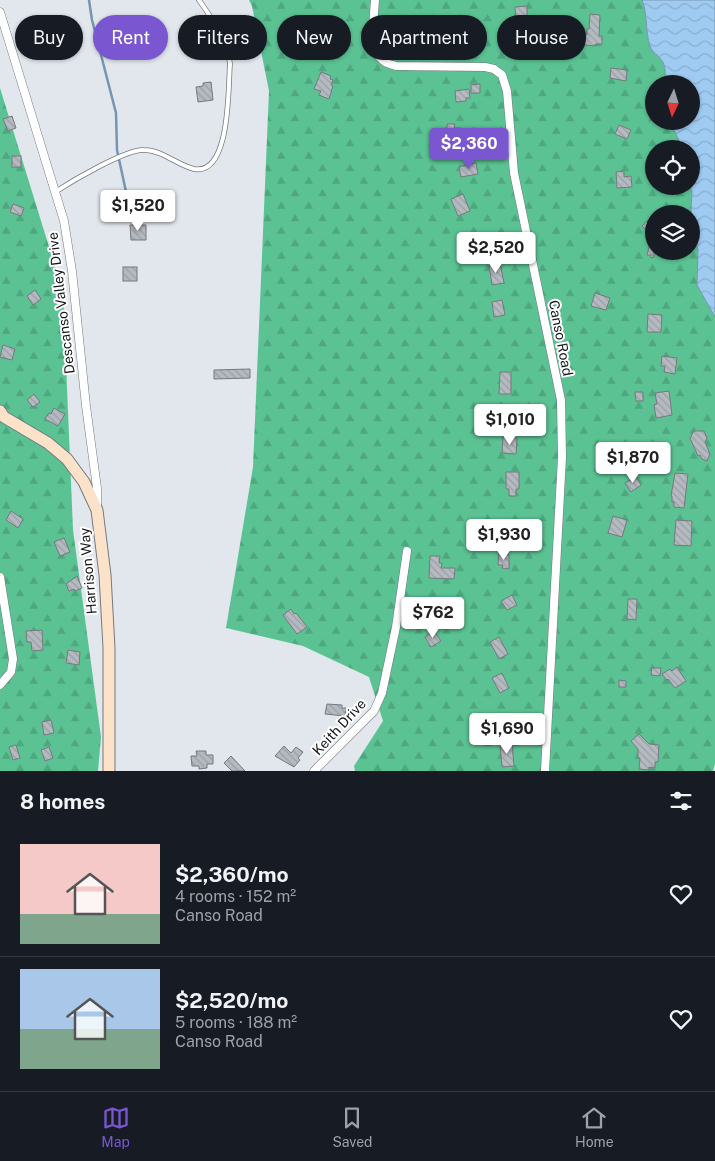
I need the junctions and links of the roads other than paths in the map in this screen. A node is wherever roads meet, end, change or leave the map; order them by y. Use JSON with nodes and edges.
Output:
{"nodes":[{"id":1,"x":198,"y":0,"type":"edge"},
{"id":2,"x":375,"y":0,"type":"edge"},
{"id":3,"x":0,"y":12,"type":"edge"},
{"id":4,"x":55,"y":192,"type":"junction"},
{"id":5,"x":1,"y":418,"type":"edge"},
{"id":6,"x":97,"y":510,"type":"junction"},
{"id":7,"x":407,"y":551,"type":"dead end"},
{"id":8,"x":0,"y":577,"type":"edge"},
{"id":9,"x":0,"y":685,"type":"edge"},
{"id":10,"x":109,"y":771,"type":"edge"},
{"id":11,"x":314,"y":771,"type":"edge"},
{"id":12,"x":545,"y":771,"type":"edge"}],
"edges":[{"from":1,"to":4,"type":"lane"},
{"from":2,"to":12,"type":"street","name":"Canso Road"},
{"from":3,"to":4,"type":"street","name":"Descanso Valley Drive"},
{"from":4,"to":6,"type":"street","name":"Descanso Valley Drive"},
{"from":5,"to":6,"type":"street","name":"Harrison Way"},
{"from":6,"to":10,"type":"street","name":"Harrison Way"},
{"from":7,"to":11,"type":"street","name":"Keith Drive"},
{"from":8,"to":9,"type":"street"}]}
